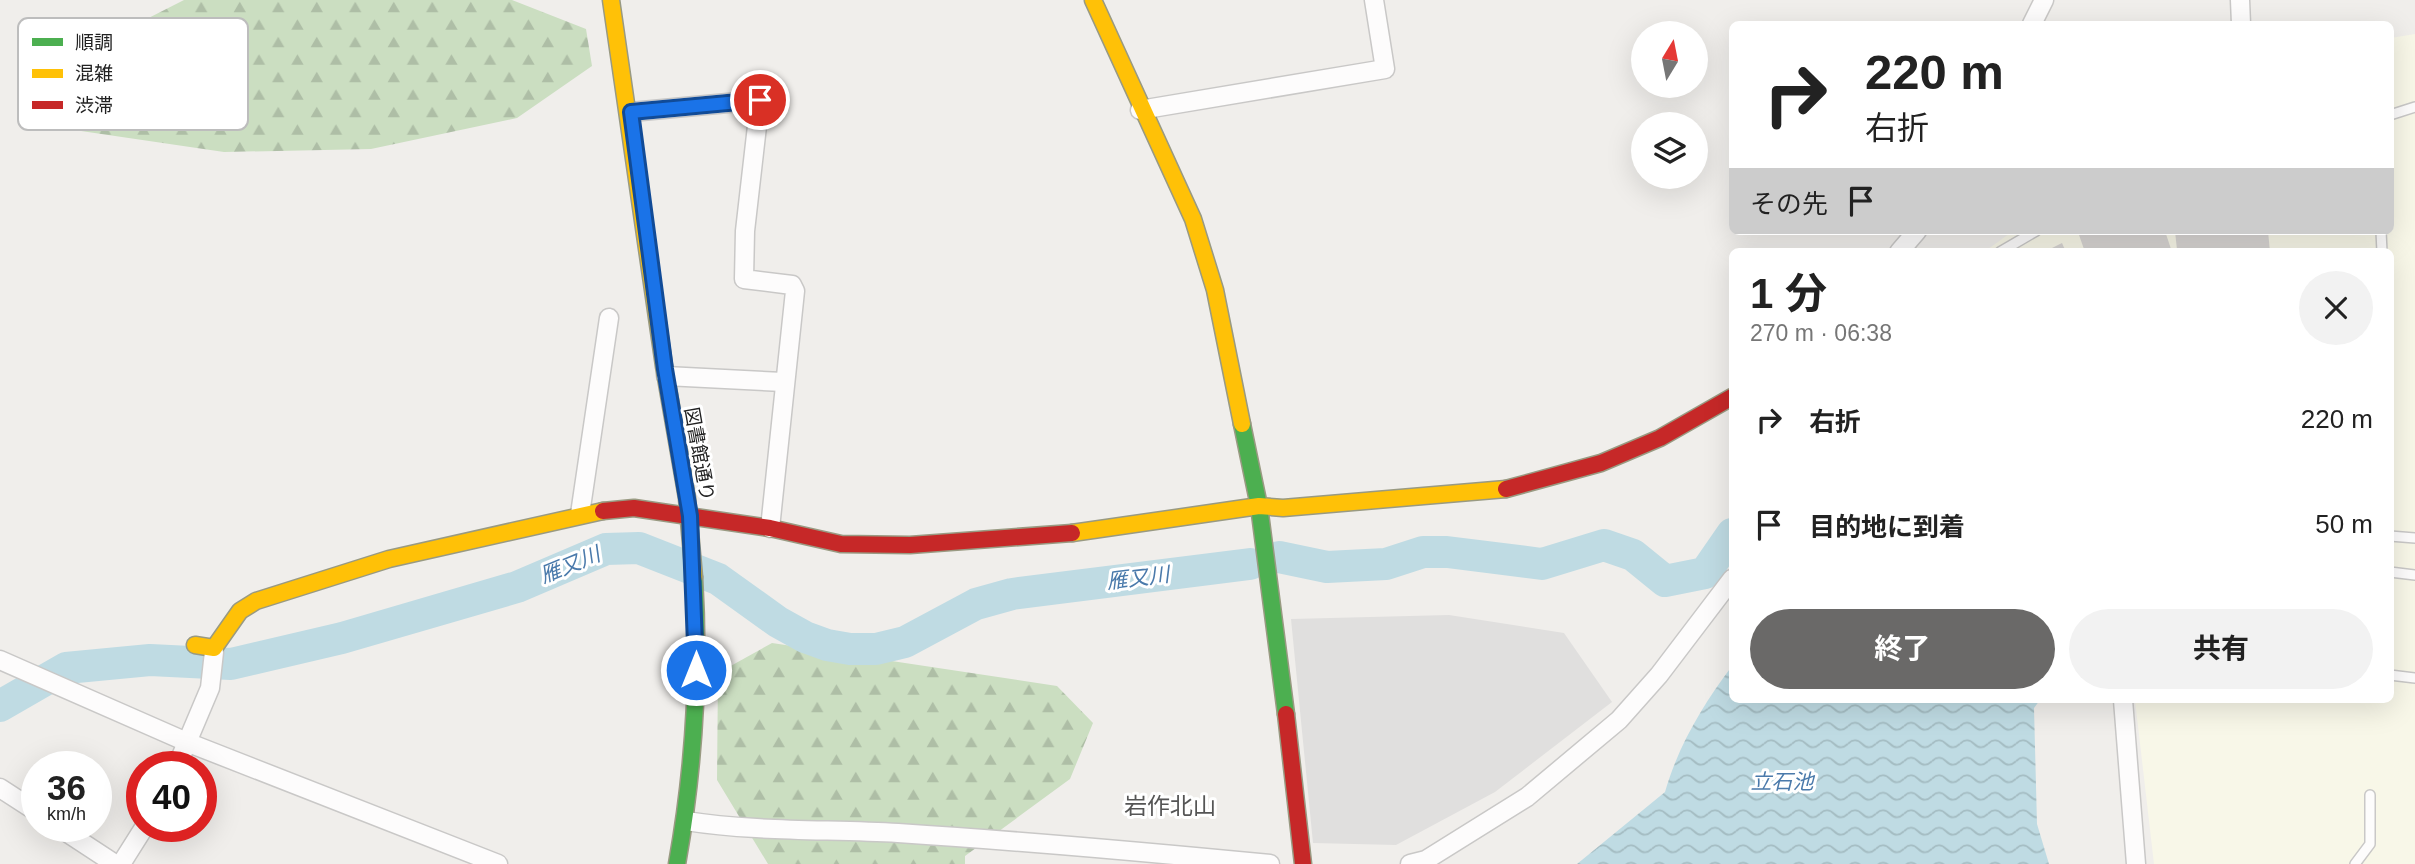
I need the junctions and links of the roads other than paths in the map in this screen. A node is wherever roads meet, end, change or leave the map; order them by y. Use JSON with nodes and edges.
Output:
{"nodes":[{"id":1,"x":611,"y":0,"type":"edge"},
{"id":2,"x":1093,"y":0,"type":"edge"},
{"id":3,"x":1374,"y":0,"type":"edge"},
{"id":4,"x":2044,"y":0,"type":"edge"},
{"id":5,"x":2240,"y":0,"type":"edge"},
{"id":6,"x":2034,"y":21,"type":"edge"},
{"id":7,"x":2241,"y":21,"type":"edge"},
{"id":8,"x":2415,"y":107,"type":"edge"},
{"id":9,"x":1140,"y":110,"type":"junction"},
{"id":10,"x":631,"y":112,"type":"junction"},
{"id":11,"x":2394,"y":114,"type":"edge"},
{"id":12,"x":2029,"y":235,"type":"edge"},
{"id":13,"x":2007,"y":248,"type":"edge"},
{"id":14,"x":609,"y":318,"type":"dead end"},
{"id":15,"x":666,"y":376,"type":"junction"},
{"id":16,"x":783,"y":383,"type":"junction"},
{"id":17,"x":1729,"y":399,"type":"edge"},
{"id":18,"x":1259,"y":506,"type":"junction"},
{"id":19,"x":580,"y":514,"type":"junction"},
{"id":20,"x":690,"y":516,"type":"junction"},
{"id":21,"x":770,"y":528,"type":"junction"},
{"id":22,"x":2394,"y":536,"type":"edge"},
{"id":23,"x":2415,"y":538,"type":"edge"},
{"id":24,"x":2394,"y":572,"type":"edge"},
{"id":25,"x":2415,"y":575,"type":"edge"},
{"id":26,"x":1729,"y":583,"type":"edge"},
{"id":27,"x":195,"y":645,"type":"dead end"},
{"id":28,"x":214,"y":650,"type":"junction"},
{"id":29,"x":0,"y":660,"type":"edge"},
{"id":30,"x":2394,"y":675,"type":"edge"},
{"id":31,"x":2415,"y":678,"type":"edge"},
{"id":32,"x":2123,"y":703,"type":"edge"},
{"id":33,"x":189,"y":743,"type":"junction"},
{"id":34,"x":185,"y":751,"type":"edge"},
{"id":35,"x":0,"y":788,"type":"edge"},
{"id":36,"x":2370,"y":795,"type":"dead end"},
{"id":37,"x":21,"y":802,"type":"edge"},
{"id":38,"x":686,"y":821,"type":"junction"},
{"id":39,"x":81,"y":842,"type":"edge"},
{"id":40,"x":135,"y":842,"type":"edge"},
{"id":41,"x":1419,"y":863,"type":"edge"},
{"id":42,"x":115,"y":864,"type":"edge"},
{"id":43,"x":121,"y":864,"type":"edge"},
{"id":44,"x":498,"y":864,"type":"edge"},
{"id":45,"x":677,"y":864,"type":"edge"},
{"id":46,"x":1270,"y":864,"type":"edge"},
{"id":47,"x":1303,"y":864,"type":"edge"},
{"id":48,"x":2136,"y":864,"type":"edge"},
{"id":49,"x":2355,"y":864,"type":"edge"}],
"edges":[{"from":1,"to":10,"type":"street","name":"図書館通り"},
{"from":2,"to":9,"type":"street"},
{"from":3,"to":9,"type":"street"},
{"from":4,"to":6,"type":"street"},
{"from":5,"to":7,"type":"street"},
{"from":8,"to":11,"type":"lane"},
{"from":9,"to":18,"type":"street"},
{"from":10,"to":15,"type":"street","name":"図書館通り"},
{"from":10,"to":16,"type":"street"},
{"from":12,"to":13,"type":"lane"},
{"from":14,"to":19,"type":"street"},
{"from":15,"to":16,"type":"street"},
{"from":15,"to":20,"type":"street","name":"図書館通り"},
{"from":16,"to":21,"type":"street"},
{"from":17,"to":18,"type":"street"},
{"from":18,"to":21,"type":"street"},
{"from":18,"to":47,"type":"street"},
{"from":19,"to":20,"type":"street"},
{"from":19,"to":28,"type":"street"},
{"from":20,"to":21,"type":"street"},
{"from":20,"to":38,"type":"street","name":"図書館通り"},
{"from":22,"to":23,"type":"lane"},
{"from":24,"to":25,"type":"lane"},
{"from":26,"to":41,"type":"street"},
{"from":27,"to":28,"type":"street"},
{"from":28,"to":33,"type":"street"},
{"from":29,"to":33,"type":"street"},
{"from":30,"to":31,"type":"lane"},
{"from":32,"to":48,"type":"street"},
{"from":33,"to":34,"type":"street"},
{"from":33,"to":44,"type":"street"},
{"from":35,"to":37,"type":"street"},
{"from":36,"to":49,"type":"lane"},
{"from":38,"to":45,"type":"street","name":"図書館通り"},
{"from":38,"to":46,"type":"street"},
{"from":39,"to":42,"type":"street"},
{"from":40,"to":43,"type":"street"}]}
